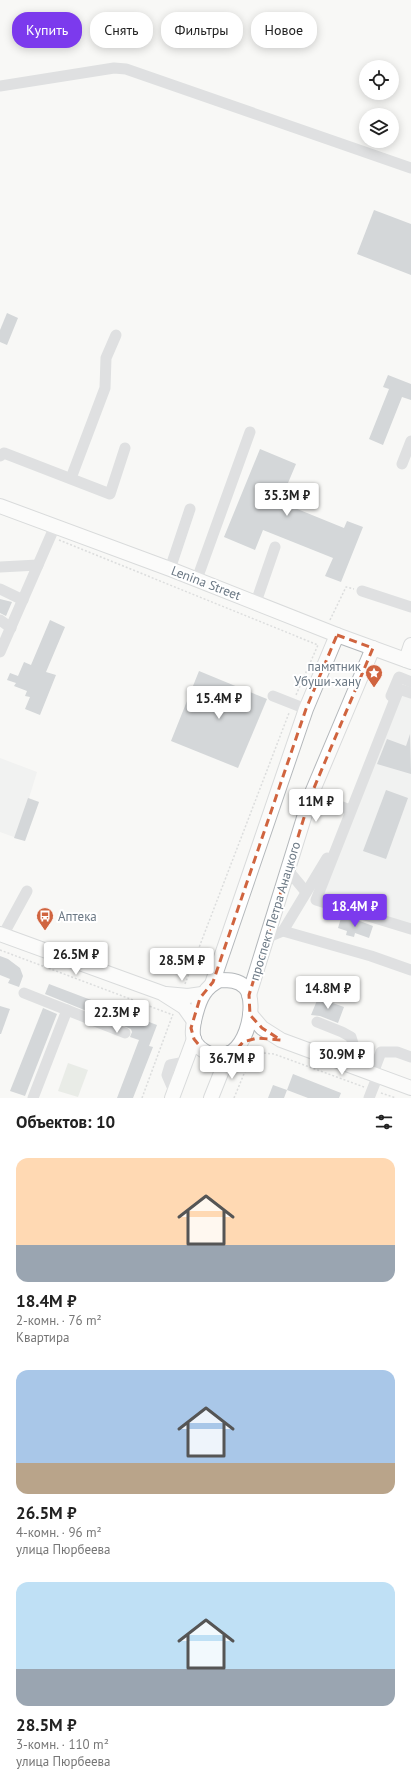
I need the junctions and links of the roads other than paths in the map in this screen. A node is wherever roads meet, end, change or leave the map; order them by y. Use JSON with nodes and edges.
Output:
{"nodes":[{"id":1,"x":0,"y":86,"type":"edge"},
{"id":2,"x":411,"y":168,"type":"edge"},
{"id":3,"x":116,"y":335,"type":"dead end"},
{"id":4,"x":250,"y":432,"type":"dead end"},
{"id":5,"x":411,"y":441,"type":"edge"},
{"id":6,"x":125,"y":448,"type":"dead end"},
{"id":7,"x":0,"y":456,"type":"edge"},
{"id":8,"x":402,"y":464,"type":"dead end"},
{"id":9,"x":71,"y":478,"type":"junction"},
{"id":10,"x":0,"y":506,"type":"edge"},
{"id":11,"x":190,"y":509,"type":"dead end"},
{"id":12,"x":52,"y":532,"type":"junction"},
{"id":13,"x":275,"y":547,"type":"dead end"},
{"id":14,"x":38,"y":565,"type":"junction"},
{"id":15,"x":0,"y":567,"type":"edge"},
{"id":16,"x":170,"y":569,"type":"junction"},
{"id":17,"x":197,"y":579,"type":"junction"},
{"id":18,"x":0,"y":589,"type":"edge"},
{"id":19,"x":362,"y":591,"type":"road end"},
{"id":20,"x":23,"y":600,"type":"junction"},
{"id":21,"x":256,"y":602,"type":"junction"},
{"id":22,"x":411,"y":607,"type":"edge"},
{"id":23,"x":0,"y":620,"type":"edge"},
{"id":24,"x":11,"y":628,"type":"junction"},
{"id":25,"x":337,"y":635,"type":"junction"},
{"id":26,"x":411,"y":645,"type":"edge"},
{"id":27,"x":373,"y":648,"type":"junction"},
{"id":28,"x":0,"y":652,"type":"edge"},
{"id":29,"x":408,"y":661,"type":"edge"},
{"id":30,"x":411,"y":682,"type":"edge"},
{"id":31,"x":411,"y":693,"type":"edge"},
{"id":32,"x":273,"y":696,"type":"dead end"},
{"id":33,"x":306,"y":708,"type":"junction"},
{"id":34,"x":311,"y":796,"type":"junction"},
{"id":35,"x":347,"y":809,"type":"junction"},
{"id":36,"x":287,"y":869,"type":"junction"},
{"id":37,"x":27,"y":891,"type":"dead end"},
{"id":38,"x":306,"y":892,"type":"junction"},
{"id":39,"x":411,"y":929,"type":"edge"},
{"id":40,"x":283,"y":931,"type":"junction"},
{"id":41,"x":2,"y":935,"type":"edge"},
{"id":42,"x":266,"y":938,"type":"junction"},
{"id":43,"x":411,"y":970,"type":"edge"},
{"id":44,"x":212,"y":984,"type":"junction"},
{"id":45,"x":24,"y":993,"type":"dead end"},
{"id":46,"x":202,"y":994,"type":"junction"},
{"id":47,"x":249,"y":995,"type":"junction"},
{"id":48,"x":177,"y":1004,"type":"junction"},
{"id":49,"x":67,"y":1010,"type":"junction"},
{"id":50,"x":250,"y":1014,"type":"junction"},
{"id":51,"x":194,"y":1020,"type":"junction"},
{"id":52,"x":316,"y":1022,"type":"dead end"},
{"id":53,"x":125,"y":1033,"type":"dead end"},
{"id":54,"x":194,"y":1039,"type":"junction"},
{"id":55,"x":281,"y":1040,"type":"junction"},
{"id":56,"x":243,"y":1042,"type":"junction"},
{"id":57,"x":229,"y":1053,"type":"junction"},
{"id":58,"x":410,"y":1057,"type":"edge"},
{"id":59,"x":349,"y":1064,"type":"junction"},
{"id":60,"x":375,"y":1074,"type":"junction"},
{"id":61,"x":410,"y":1083,"type":"edge"},
{"id":62,"x":371,"y":1094,"type":"edge"},
{"id":63,"x":173,"y":1095,"type":"edge"},
{"id":64,"x":33,"y":1098,"type":"edge"},
{"id":65,"x":212,"y":1098,"type":"edge"}],
"edges":[{"from":1,"to":2,"type":"street"},
{"from":3,"to":9,"type":"street"},
{"from":4,"to":17,"type":"street"},
{"from":5,"to":8,"type":"street"},
{"from":6,"to":9,"type":"street"},
{"from":7,"to":9,"type":"street"},
{"from":10,"to":12,"type":"main road","name":"Lenina Street"},
{"from":11,"to":16,"type":"street"},
{"from":12,"to":14,"type":"street"},
{"from":12,"to":16,"type":"main road","name":"Lenina Street"},
{"from":13,"to":21,"type":"street"},
{"from":14,"to":15,"type":"street"},
{"from":14,"to":20,"type":"street"},
{"from":16,"to":17,"type":"main road","name":"Lenina Street"},
{"from":17,"to":21,"type":"main road","name":"Lenina Street"},
{"from":18,"to":20,"type":"street"},
{"from":19,"to":22,"type":"street"},
{"from":20,"to":24,"type":"street"},
{"from":21,"to":25,"type":"main road","name":"Lenina Street"},
{"from":23,"to":24,"type":"street"},
{"from":24,"to":28,"type":"street"},
{"from":25,"to":27,"type":"main road","name":"Lenina Street"},
{"from":25,"to":33,"type":"main road"},
{"from":26,"to":29,"type":"main road"},
{"from":27,"to":29,"type":"main road","name":"Lenina Street"},
{"from":27,"to":34,"type":"main road","name":"проспект Петра Анацкого"},
{"from":30,"to":35,"type":"street"},
{"from":31,"to":39,"type":"street"},
{"from":32,"to":33,"type":"street"},
{"from":33,"to":44,"type":"main road"},
{"from":34,"to":35,"type":"street"},
{"from":34,"to":36,"type":"main road","name":"проспект Петра Анацкого"},
{"from":35,"to":38,"type":"street"},
{"from":36,"to":38,"type":"street"},
{"from":36,"to":42,"type":"main road","name":"проспект Петра Анацкого"},
{"from":37,"to":41,"type":"street"},
{"from":38,"to":40,"type":"street"},
{"from":40,"to":42,"type":"street"},
{"from":40,"to":43,"type":"street"},
{"from":41,"to":48,"type":"main road"},
{"from":42,"to":47,"type":"main road","name":"проспект Петра Анацкого"},
{"from":44,"to":46,"type":"main road"},
{"from":44,"to":47,"type":"main road"},
{"from":45,"to":49,"type":"street"},
{"from":46,"to":48,"type":"main road"},
{"from":46,"to":51,"type":"main road"},
{"from":47,"to":50,"type":"main road"},
{"from":48,"to":51,"type":"main road"},
{"from":49,"to":53,"type":"street"},
{"from":49,"to":64,"type":"street"},
{"from":50,"to":55,"type":"main road"},
{"from":50,"to":56,"type":"main road"},
{"from":51,"to":54,"type":"main road"},
{"from":52,"to":59,"type":"street"},
{"from":54,"to":57,"type":"main road"},
{"from":54,"to":63,"type":"main road"},
{"from":55,"to":56,"type":"main road"},
{"from":55,"to":59,"type":"main road"},
{"from":56,"to":57,"type":"main road"},
{"from":57,"to":65,"type":"main road"},
{"from":58,"to":60,"type":"street"},
{"from":59,"to":60,"type":"main road"},
{"from":60,"to":61,"type":"main road"},
{"from":60,"to":62,"type":"street"}]}
